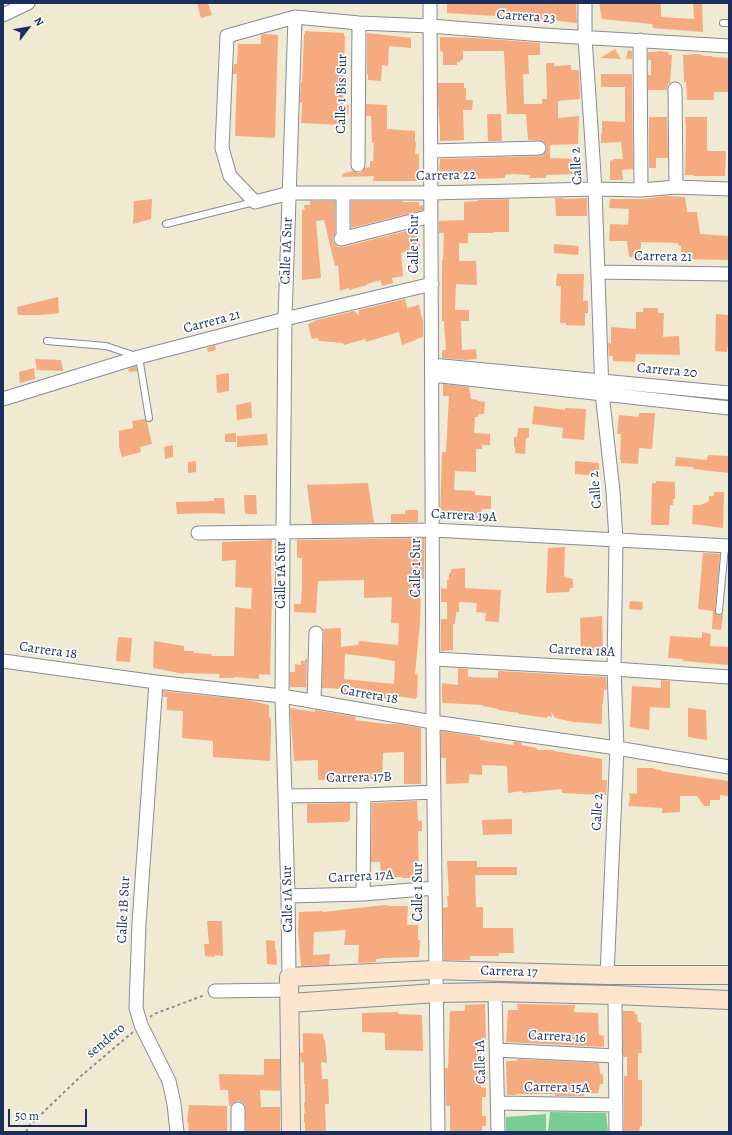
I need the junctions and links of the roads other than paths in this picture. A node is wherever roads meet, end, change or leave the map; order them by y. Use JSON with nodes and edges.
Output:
{"nodes":[{"id":1,"x":28,"y":3,"type":"edge"},
{"id":2,"x":430,"y":3,"type":"edge"},
{"id":3,"x":585,"y":3,"type":"edge"},
{"id":4,"x":3,"y":15,"type":"edge"},
{"id":5,"x":296,"y":17,"type":"junction"},
{"id":6,"x":359,"y":23,"type":"junction"},
{"id":7,"x":430,"y":26,"type":"junction"},
{"id":8,"x":585,"y":37,"type":"junction"},
{"id":9,"x":640,"y":40,"type":"junction"},
{"id":10,"x":729,"y":46,"type":"edge"},
{"id":11,"x":675,"y":89,"type":"dead end"},
{"id":12,"x":538,"y":148,"type":"dead end"},
{"id":13,"x":431,"y":151,"type":"junction"},
{"id":14,"x":358,"y":165,"type":"dead end"},
{"id":15,"x":676,"y":187,"type":"junction"},
{"id":16,"x":595,"y":189,"type":"junction"},
{"id":17,"x":642,"y":190,"type":"junction"},
{"id":18,"x":729,"y":190,"type":"edge"},
{"id":19,"x":290,"y":193,"type":"junction"},
{"id":20,"x":343,"y":193,"type":"junction"},
{"id":21,"x":431,"y":193,"type":"junction"},
{"id":22,"x":255,"y":202,"type":"junction"},
{"id":23,"x":431,"y":216,"type":"junction"},
{"id":24,"x":166,"y":224,"type":"dead end"},
{"id":25,"x":598,"y":272,"type":"junction"},
{"id":26,"x":729,"y":274,"type":"edge"},
{"id":27,"x":432,"y":284,"type":"junction"},
{"id":28,"x":285,"y":320,"type":"junction"},
{"id":29,"x":47,"y":341,"type":"dead end"},
{"id":30,"x":139,"y":357,"type":"junction"},
{"id":31,"x":432,"y":370,"type":"junction"},
{"id":32,"x":602,"y":388,"type":"junction"},
{"id":33,"x":729,"y":393,"type":"edge"},
{"id":34,"x":3,"y":399,"type":"edge"},
{"id":35,"x":729,"y":408,"type":"edge"},
{"id":36,"x":149,"y":418,"type":"dead end"},
{"id":37,"x":433,"y":530,"type":"junction"},
{"id":38,"x":282,"y":532,"type":"junction"},
{"id":39,"x":198,"y":533,"type":"dead end"},
{"id":40,"x":616,"y":540,"type":"junction"},
{"id":41,"x":727,"y":546,"type":"edge"},
{"id":42,"x":719,"y":611,"type":"dead end"},
{"id":43,"x":316,"y":633,"type":"dead end"},
{"id":44,"x":434,"y":659,"type":"junction"},
{"id":45,"x":3,"y":661,"type":"edge"},
{"id":46,"x":614,"y":669,"type":"junction"},
{"id":47,"x":729,"y":677,"type":"edge"},
{"id":48,"x":156,"y":682,"type":"junction"},
{"id":49,"x":282,"y":696,"type":"junction"},
{"id":50,"x":314,"y":702,"type":"junction"},
{"id":51,"x":433,"y":722,"type":"junction"},
{"id":52,"x":617,"y":748,"type":"junction"},
{"id":53,"x":729,"y":767,"type":"edge"},
{"id":54,"x":434,"y":792,"type":"junction"},
{"id":55,"x":364,"y":795,"type":"junction"},
{"id":56,"x":285,"y":796,"type":"junction"},
{"id":57,"x":435,"y":888,"type":"junction"},
{"id":58,"x":363,"y":894,"type":"junction"},
{"id":59,"x":288,"y":896,"type":"junction"},
{"id":60,"x":435,"y":970,"type":"junction"},
{"id":61,"x":607,"y":975,"type":"junction"},
{"id":62,"x":729,"y":975,"type":"edge"},
{"id":63,"x":289,"y":990,"type":"junction"},
{"id":64,"x":216,"y":991,"type":"road end"},
{"id":65,"x":495,"y":992,"type":"junction"},
{"id":66,"x":436,"y":993,"type":"junction"},
{"id":67,"x":615,"y":995,"type":"junction"},
{"id":68,"x":729,"y":1000,"type":"edge"},
{"id":69,"x":496,"y":1050,"type":"junction"},
{"id":70,"x":616,"y":1056,"type":"junction"},
{"id":71,"x":498,"y":1103,"type":"junction"},
{"id":72,"x":616,"y":1105,"type":"junction"},
{"id":73,"x":238,"y":1109,"type":"dead end"},
{"id":74,"x":177,"y":1132,"type":"edge"},
{"id":75,"x":238,"y":1132,"type":"edge"},
{"id":76,"x":291,"y":1132,"type":"edge"},
{"id":77,"x":438,"y":1132,"type":"edge"},
{"id":78,"x":498,"y":1132,"type":"edge"},
{"id":79,"x":616,"y":1132,"type":"edge"}],
"edges":[{"from":1,"to":4,"type":"street"},
{"from":2,"to":7,"type":"street","name":"Calle 1 Sur"},
{"from":3,"to":8,"type":"street","name":"Calle 2"},
{"from":5,"to":6,"type":"street","name":"Carrera 23"},
{"from":5,"to":19,"type":"street","name":"Calle 1A Sur"},
{"from":5,"to":22,"type":"street","name":"Carrera 23"},
{"from":6,"to":7,"type":"street","name":"Carrera 23"},
{"from":6,"to":14,"type":"street","name":"Calle 1 Bis Sur"},
{"from":7,"to":8,"type":"street","name":"Carrera 23"},
{"from":7,"to":13,"type":"street","name":"Calle 1 Sur"},
{"from":8,"to":9,"type":"street","name":"Carrera 23"},
{"from":8,"to":16,"type":"street","name":"Calle 2"},
{"from":9,"to":10,"type":"street","name":"Carrera 23"},
{"from":9,"to":17,"type":"street"},
{"from":11,"to":15,"type":"street"},
{"from":12,"to":13,"type":"street"},
{"from":13,"to":21,"type":"street","name":"Calle 1 Sur"},
{"from":15,"to":17,"type":"street","name":"Carrera 22"},
{"from":15,"to":18,"type":"street","name":"Carrera 22"},
{"from":16,"to":17,"type":"street","name":"Carrera 22"},
{"from":16,"to":21,"type":"street","name":"Carrera 22"},
{"from":16,"to":25,"type":"street","name":"Calle 2"},
{"from":19,"to":20,"type":"street","name":"Carrera 22"},
{"from":19,"to":22,"type":"street","name":"Carrera 22"},
{"from":19,"to":28,"type":"street","name":"Calle 1A Sur"},
{"from":20,"to":21,"type":"street","name":"Carrera 22"},
{"from":20,"to":23,"type":"street"},
{"from":21,"to":23,"type":"street","name":"Calle 1 Sur"},
{"from":22,"to":24,"type":"lane","name":"Carrera 22"},
{"from":23,"to":27,"type":"street","name":"Calle 1 Sur"},
{"from":25,"to":26,"type":"street","name":"Carrera 21"},
{"from":25,"to":32,"type":"street","name":"Calle 2"},
{"from":27,"to":28,"type":"street","name":"Carrera 21"},
{"from":27,"to":31,"type":"street","name":"Calle 1 Sur"},
{"from":28,"to":30,"type":"street","name":"Carrera 21"},
{"from":28,"to":38,"type":"street","name":"Calle 1A Sur"},
{"from":29,"to":30,"type":"lane"},
{"from":30,"to":34,"type":"street","name":"Carrera 21"},
{"from":30,"to":36,"type":"lane"},
{"from":31,"to":32,"type":"street"},
{"from":31,"to":37,"type":"street","name":"Calle 1 Sur"},
{"from":32,"to":33,"type":"street","name":"Carrera 20"},
{"from":32,"to":35,"type":"street","name":"Carrera 20"},
{"from":32,"to":40,"type":"street","name":"Calle 2"},
{"from":37,"to":38,"type":"street","name":"Carrera 19A"},
{"from":37,"to":40,"type":"street","name":"Carrera 19A"},
{"from":37,"to":44,"type":"street","name":"Calle 1 Sur"},
{"from":38,"to":39,"type":"street","name":"Carrera 19A"},
{"from":38,"to":49,"type":"street","name":"Calle 1A Sur"},
{"from":40,"to":41,"type":"street","name":"Carrera 19A"},
{"from":40,"to":46,"type":"street","name":"Calle 2"},
{"from":41,"to":42,"type":"lane"},
{"from":43,"to":50,"type":"street"},
{"from":44,"to":46,"type":"street","name":"Carrera 18A"},
{"from":44,"to":51,"type":"street","name":"Calle 1 Sur"},
{"from":45,"to":48,"type":"street","name":"Carrera 18"},
{"from":46,"to":47,"type":"street","name":"Carrera 18A"},
{"from":46,"to":52,"type":"street","name":"Calle 2"},
{"from":48,"to":49,"type":"street","name":"Carrera 18"},
{"from":48,"to":74,"type":"street","name":"Calle 1B Sur"},
{"from":49,"to":50,"type":"street","name":"Carrera 18"},
{"from":49,"to":56,"type":"street","name":"Calle 1A Sur"},
{"from":50,"to":51,"type":"street","name":"Carrera 18"},
{"from":51,"to":52,"type":"street","name":"Carrera 18"},
{"from":51,"to":54,"type":"street","name":"Calle 1 Sur"},
{"from":52,"to":53,"type":"street","name":"Carrera 18"},
{"from":52,"to":61,"type":"street","name":"Calle 2"},
{"from":54,"to":55,"type":"street","name":"Carrera 17B"},
{"from":54,"to":57,"type":"street","name":"Calle 1 Sur"},
{"from":55,"to":56,"type":"street","name":"Carrera 17B"},
{"from":55,"to":58,"type":"street"},
{"from":56,"to":59,"type":"street","name":"Calle 1A Sur"},
{"from":57,"to":58,"type":"street","name":"Carrera 17A"},
{"from":57,"to":60,"type":"street","name":"Calle 1 Sur"},
{"from":58,"to":59,"type":"street","name":"Carrera 17A"},
{"from":59,"to":63,"type":"street","name":"Calle 1A Sur"},
{"from":60,"to":61,"type":"street","name":"Carrera 17"},
{"from":60,"to":63,"type":"street","name":"Carrera 17"},
{"from":60,"to":66,"type":"street","name":"Calle 1 Sur"},
{"from":61,"to":62,"type":"street","name":"Carrera 17"},
{"from":63,"to":64,"type":"street"},
{"from":63,"to":66,"type":"street","name":"Carrera 17"},
{"from":63,"to":76,"type":"street","name":"Calle 1A Sur"},
{"from":65,"to":66,"type":"street","name":"Carrera 17"},
{"from":65,"to":67,"type":"street","name":"Carrera 17"},
{"from":65,"to":69,"type":"street","name":"Calle 1A"},
{"from":66,"to":77,"type":"street","name":"Calle 1 Sur"},
{"from":67,"to":68,"type":"street","name":"Carrera 17"},
{"from":67,"to":70,"type":"street"},
{"from":69,"to":70,"type":"street","name":"Carrera 16"},
{"from":69,"to":71,"type":"street","name":"Calle 1A"},
{"from":70,"to":72,"type":"street"},
{"from":71,"to":72,"type":"street","name":"Carrera 15A"},
{"from":71,"to":78,"type":"street","name":"Calle 1A"},
{"from":72,"to":79,"type":"street"},
{"from":73,"to":75,"type":"street"}]}
